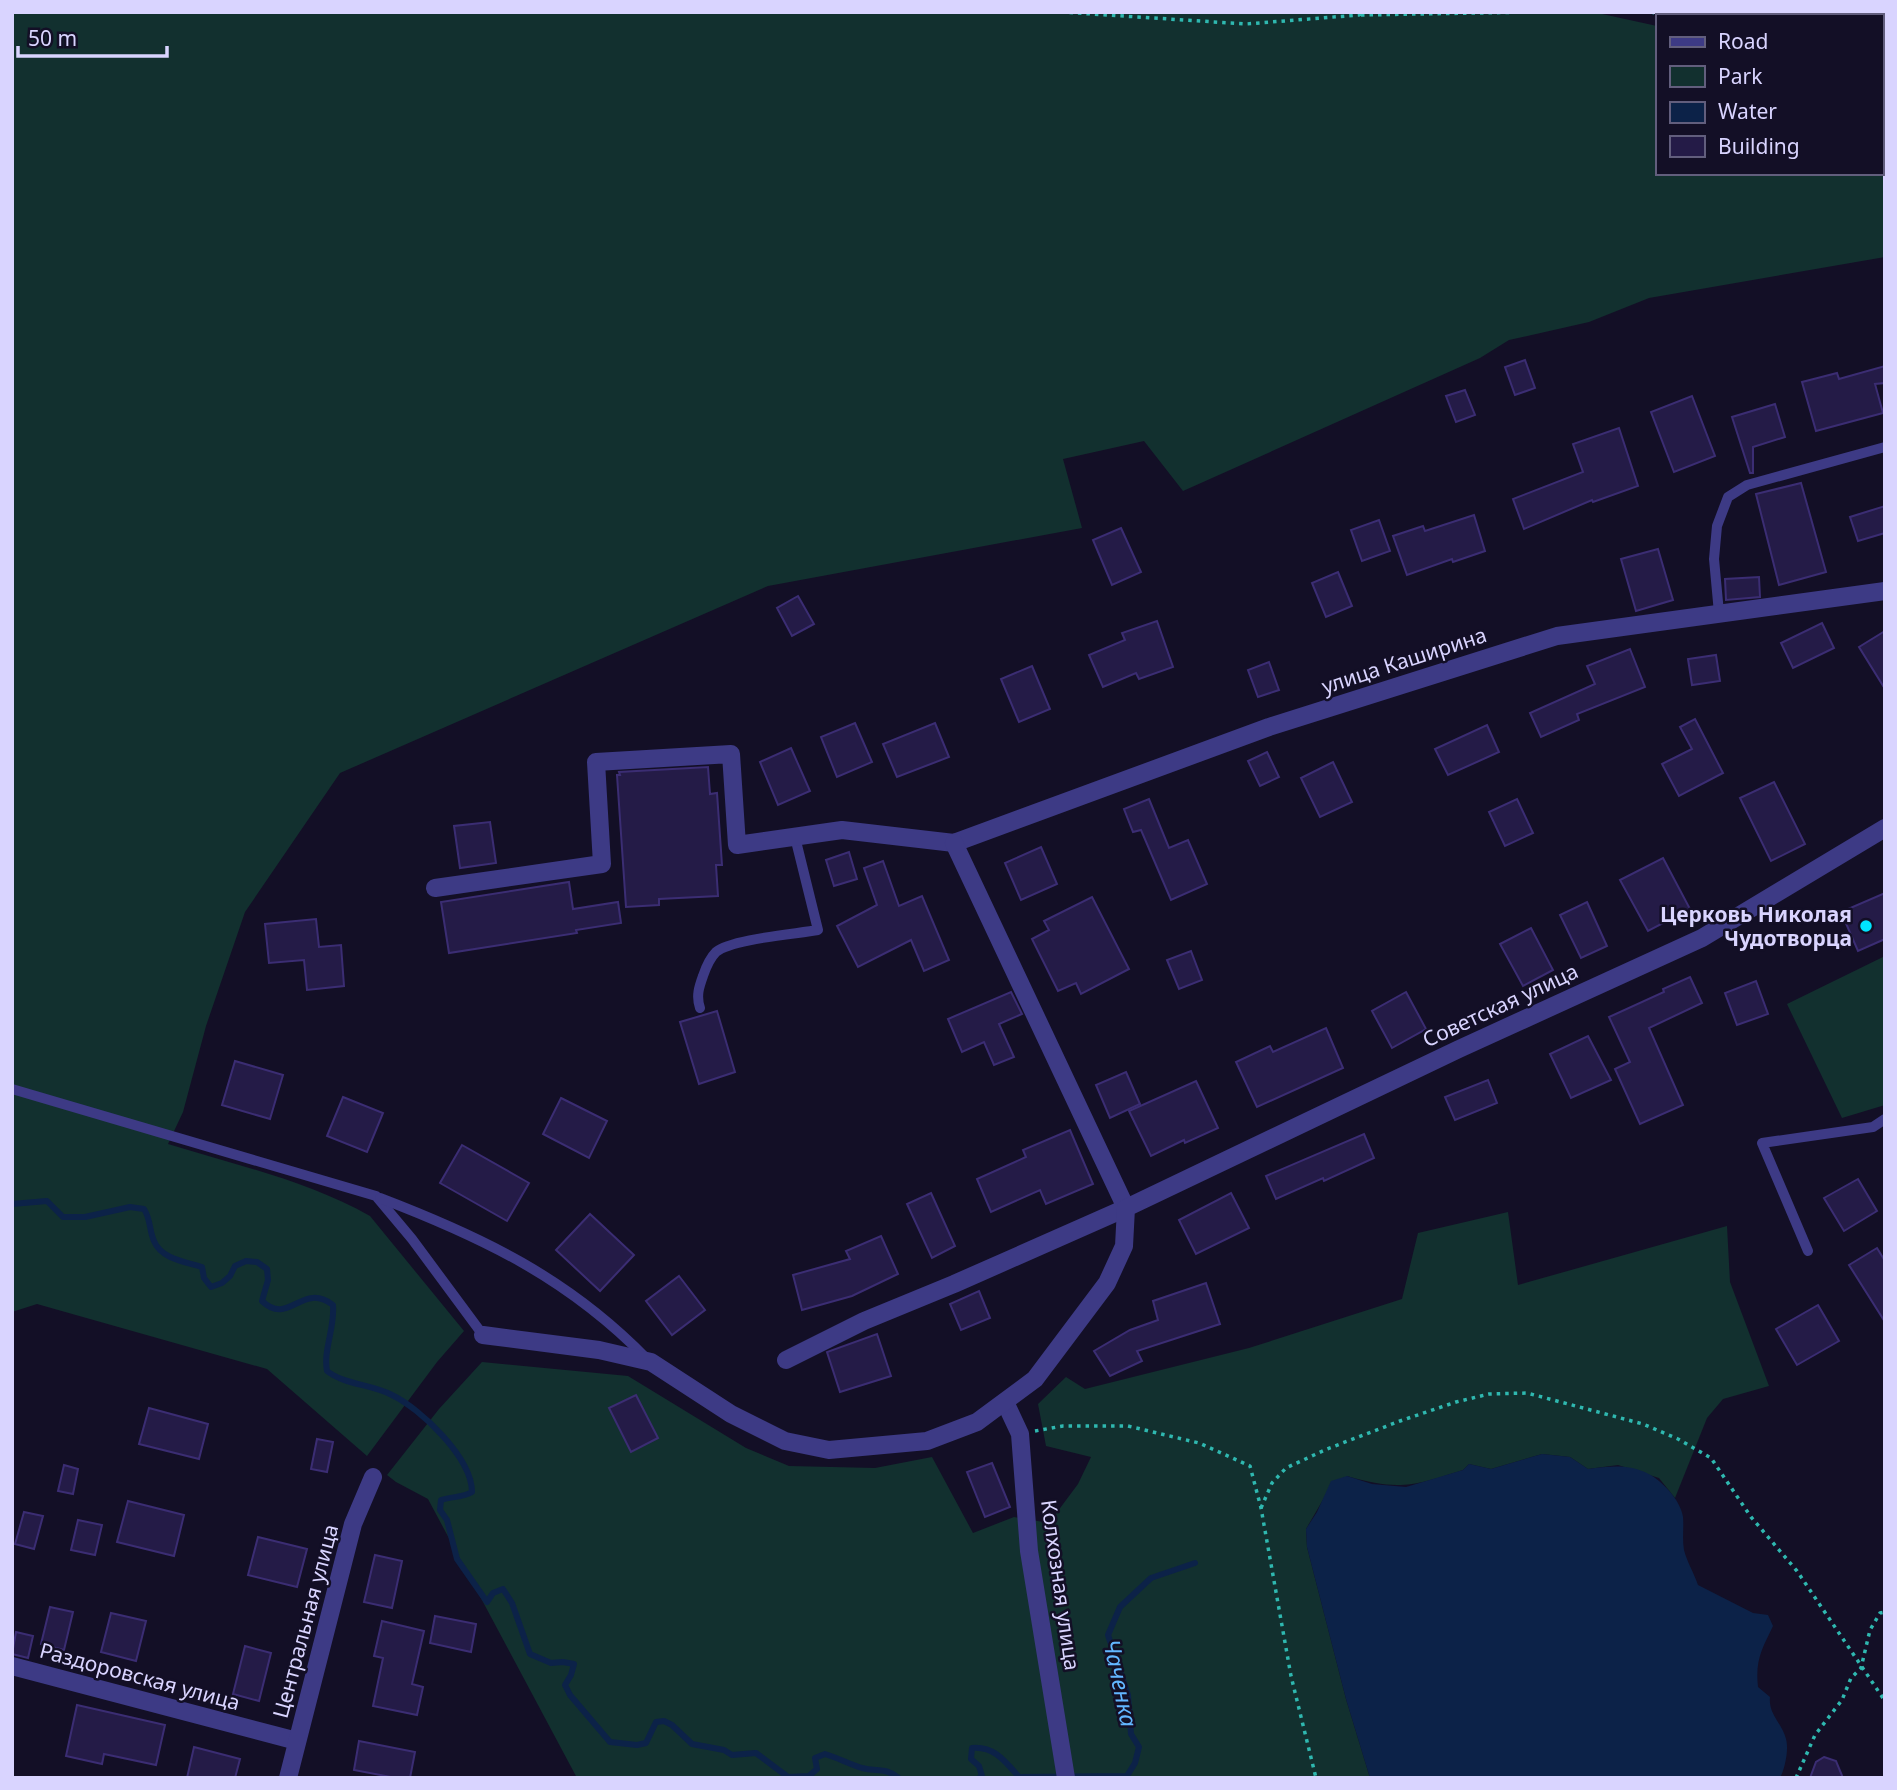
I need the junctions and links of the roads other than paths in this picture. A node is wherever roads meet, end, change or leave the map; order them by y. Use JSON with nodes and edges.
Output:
{"nodes":[{"id":1,"x":1885,"y":447,"type":"edge"},
{"id":2,"x":1885,"y":591,"type":"edge"},
{"id":3,"x":1719,"y":613,"type":"junction"},
{"id":4,"x":1885,"y":828,"type":"edge"},
{"id":5,"x":795,"y":837,"type":"junction"},
{"id":6,"x":954,"y":843,"type":"junction"},
{"id":7,"x":435,"y":888,"type":"dead end"},
{"id":8,"x":700,"y":1007,"type":"dead end"},
{"id":9,"x":12,"y":1089,"type":"edge"},
{"id":10,"x":1885,"y":1119,"type":"edge"},
{"id":11,"x":376,"y":1196,"type":"junction"},
{"id":12,"x":1126,"y":1208,"type":"junction"},
{"id":13,"x":1808,"y":1251,"type":"dead end"},
{"id":14,"x":483,"y":1335,"type":"joint"},
{"id":15,"x":786,"y":1360,"type":"dead end"},
{"id":16,"x":651,"y":1363,"type":"junction"},
{"id":17,"x":1005,"y":1402,"type":"junction"},
{"id":18,"x":373,"y":1477,"type":"dead end"},
{"id":19,"x":12,"y":1666,"type":"edge"},
{"id":20,"x":297,"y":1741,"type":"junction"},
{"id":21,"x":288,"y":1778,"type":"edge"},
{"id":22,"x":1066,"y":1778,"type":"edge"}],
"edges":[{"from":1,"to":3,"type":"lane"},
{"from":2,"to":3,"type":"street","name":"улица Каширина"},
{"from":3,"to":6,"type":"street","name":"улица Каширина"},
{"from":4,"to":12,"type":"street","name":"Советская улица"},
{"from":5,"to":6,"type":"street"},
{"from":5,"to":7,"type":"street"},
{"from":5,"to":8,"type":"lane"},
{"from":6,"to":12,"type":"street"},
{"from":9,"to":11,"type":"lane"},
{"from":10,"to":13,"type":"lane"},
{"from":11,"to":14,"type":"lane"},
{"from":11,"to":16,"type":"lane"},
{"from":12,"to":15,"type":"street","name":"Советская улица"},
{"from":12,"to":17,"type":"street"},
{"from":14,"to":16,"type":"street"},
{"from":16,"to":17,"type":"street"},
{"from":17,"to":22,"type":"street","name":"Колхозная улица"},
{"from":18,"to":20,"type":"street","name":"Центральная улица"},
{"from":19,"to":20,"type":"street","name":"Раздоровская улица"},
{"from":20,"to":21,"type":"street","name":"Центральная улица"}]}
